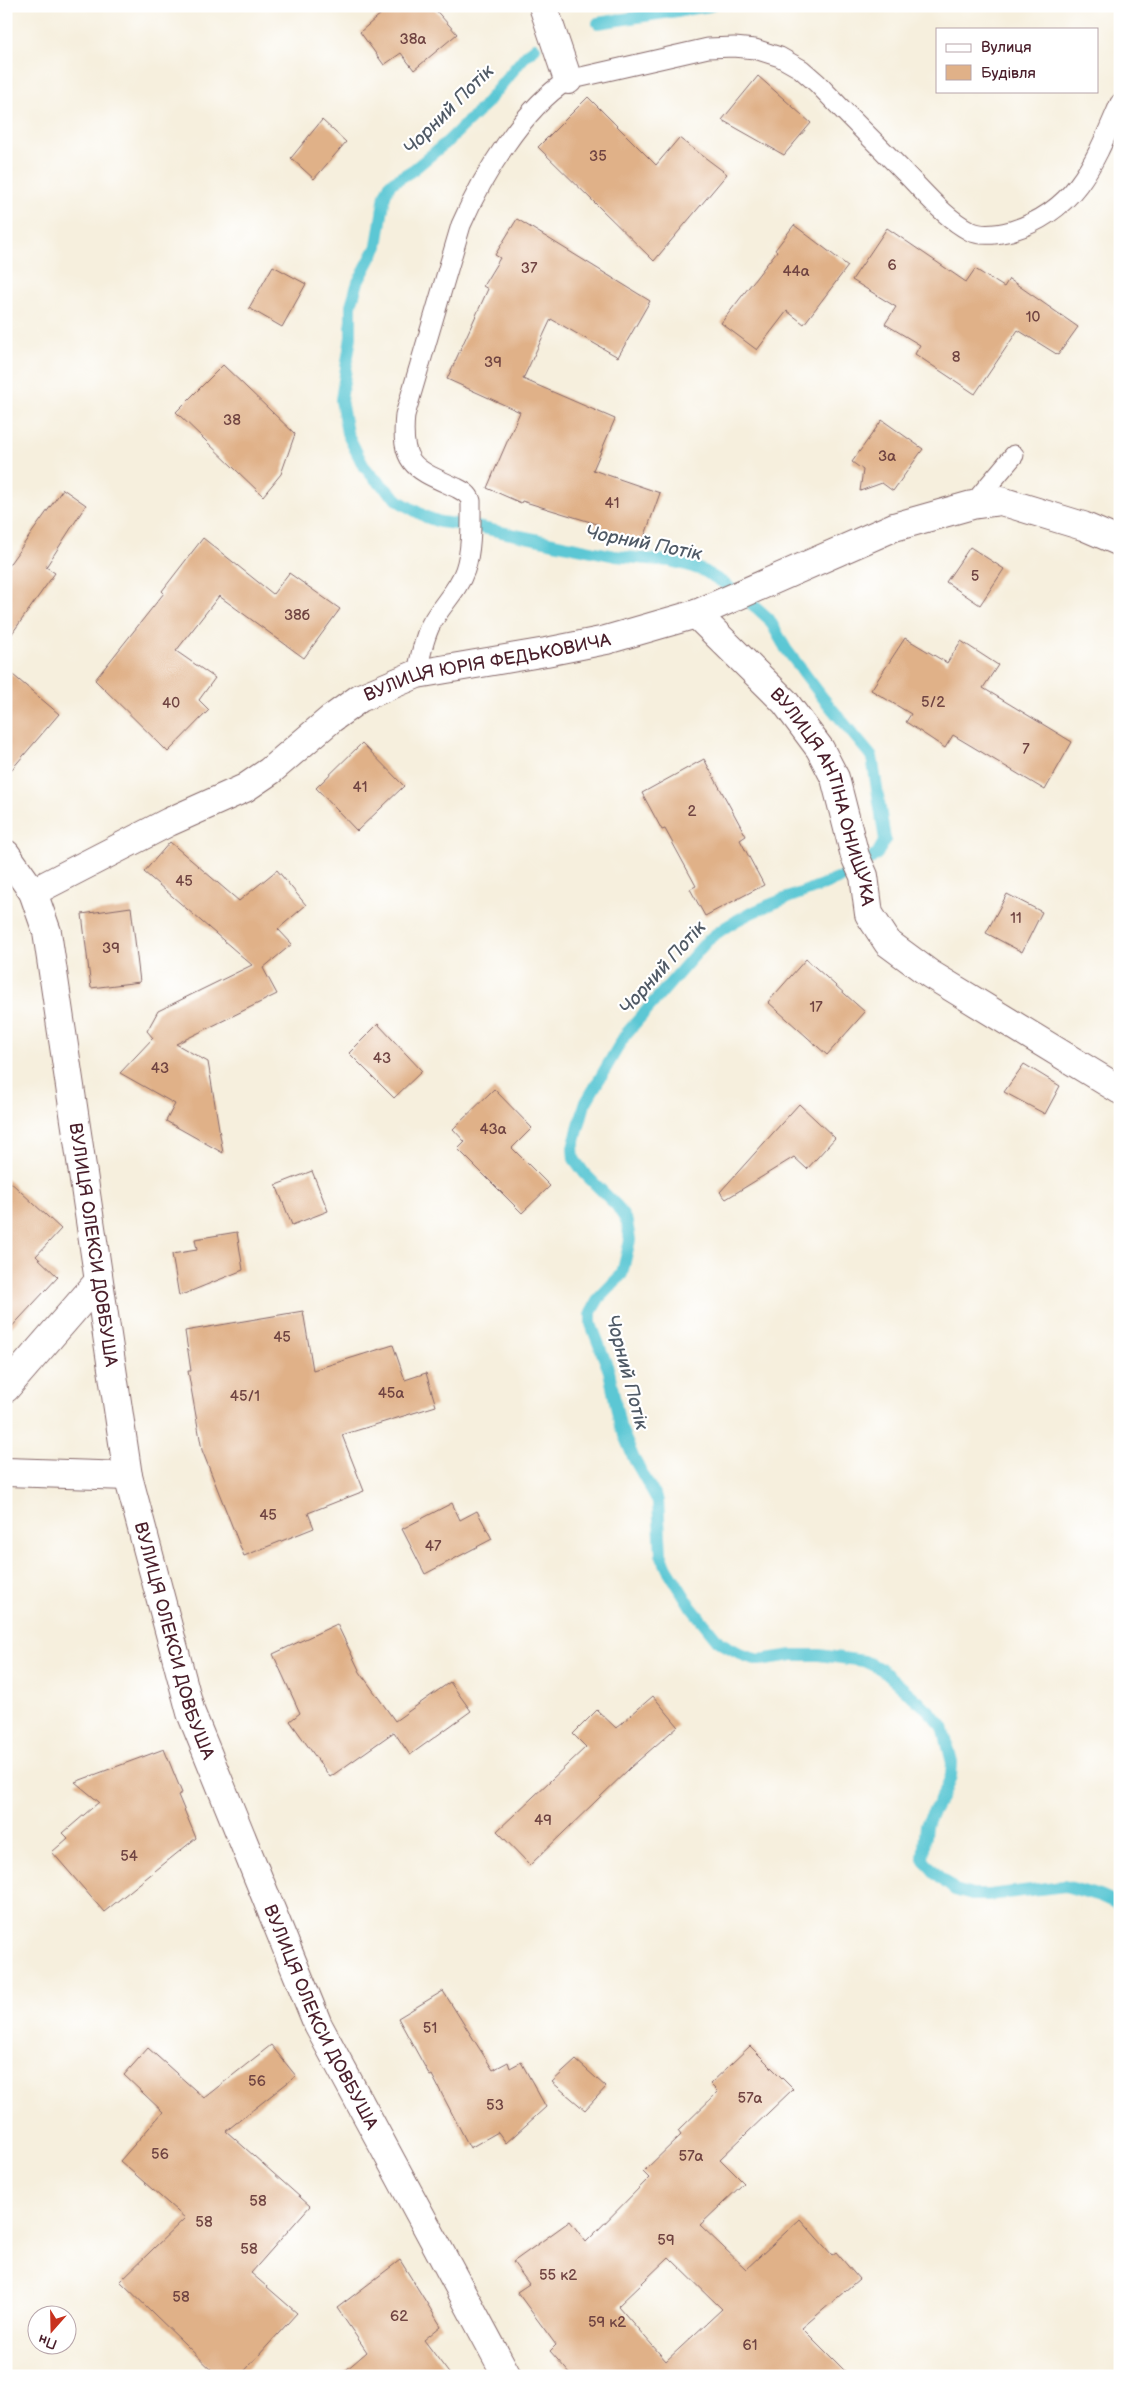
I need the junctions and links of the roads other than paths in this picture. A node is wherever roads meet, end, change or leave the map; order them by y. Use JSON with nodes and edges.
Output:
{"nodes":[{"id":1,"x":543,"y":9,"type":"edge"},
{"id":2,"x":564,"y":70,"type":"junction"},
{"id":3,"x":1120,"y":103,"type":"edge"},
{"id":4,"x":1014,"y":455,"type":"dead end"},
{"id":5,"x":972,"y":505,"type":"junction"},
{"id":6,"x":1120,"y":542,"type":"edge"},
{"id":7,"x":696,"y":614,"type":"junction"},
{"id":8,"x":416,"y":674,"type":"junction"},
{"id":9,"x":6,"y":854,"type":"edge"},
{"id":10,"x":33,"y":892,"type":"junction"},
{"id":11,"x":1120,"y":1090,"type":"edge"},
{"id":12,"x":98,"y":1282,"type":"junction"},
{"id":13,"x":6,"y":1388,"type":"edge"},
{"id":14,"x":6,"y":1472,"type":"edge"},
{"id":15,"x":128,"y":1476,"type":"junction"},
{"id":16,"x":507,"y":2376,"type":"edge"}],
"edges":[{"from":1,"to":2,"type":"street"},
{"from":2,"to":3,"type":"lane"},
{"from":2,"to":8,"type":"lane"},
{"from":4,"to":5,"type":"lane"},
{"from":5,"to":6,"type":"street","name":"ВУЛИЦЯ ЮРІЯ ФЕДЬКОВИЧА"},
{"from":5,"to":7,"type":"street","name":"ВУЛИЦЯ ЮРІЯ ФЕДЬКОВИЧА"},
{"from":7,"to":8,"type":"street","name":"ВУЛИЦЯ ЮРІЯ ФЕДЬКОВИЧА"},
{"from":7,"to":11,"type":"street","name":"ВУЛИЦЯ АНТІНА ОНИЩУКА"},
{"from":8,"to":10,"type":"street","name":"ВУЛИЦЯ ЮРІЯ ФЕДЬКОВИЧА"},
{"from":9,"to":10,"type":"street","name":"ВУЛИЦЯ ОЛЕКСИ ДОВБУША"},
{"from":10,"to":12,"type":"street","name":"ВУЛИЦЯ ОЛЕКСИ ДОВБУША"},
{"from":12,"to":13,"type":"street"},
{"from":12,"to":15,"type":"street","name":"ВУЛИЦЯ ОЛЕКСИ ДОВБУША"},
{"from":14,"to":15,"type":"street"},
{"from":15,"to":16,"type":"street","name":"ВУЛИЦЯ ОЛЕКСИ ДОВБУША"}]}
